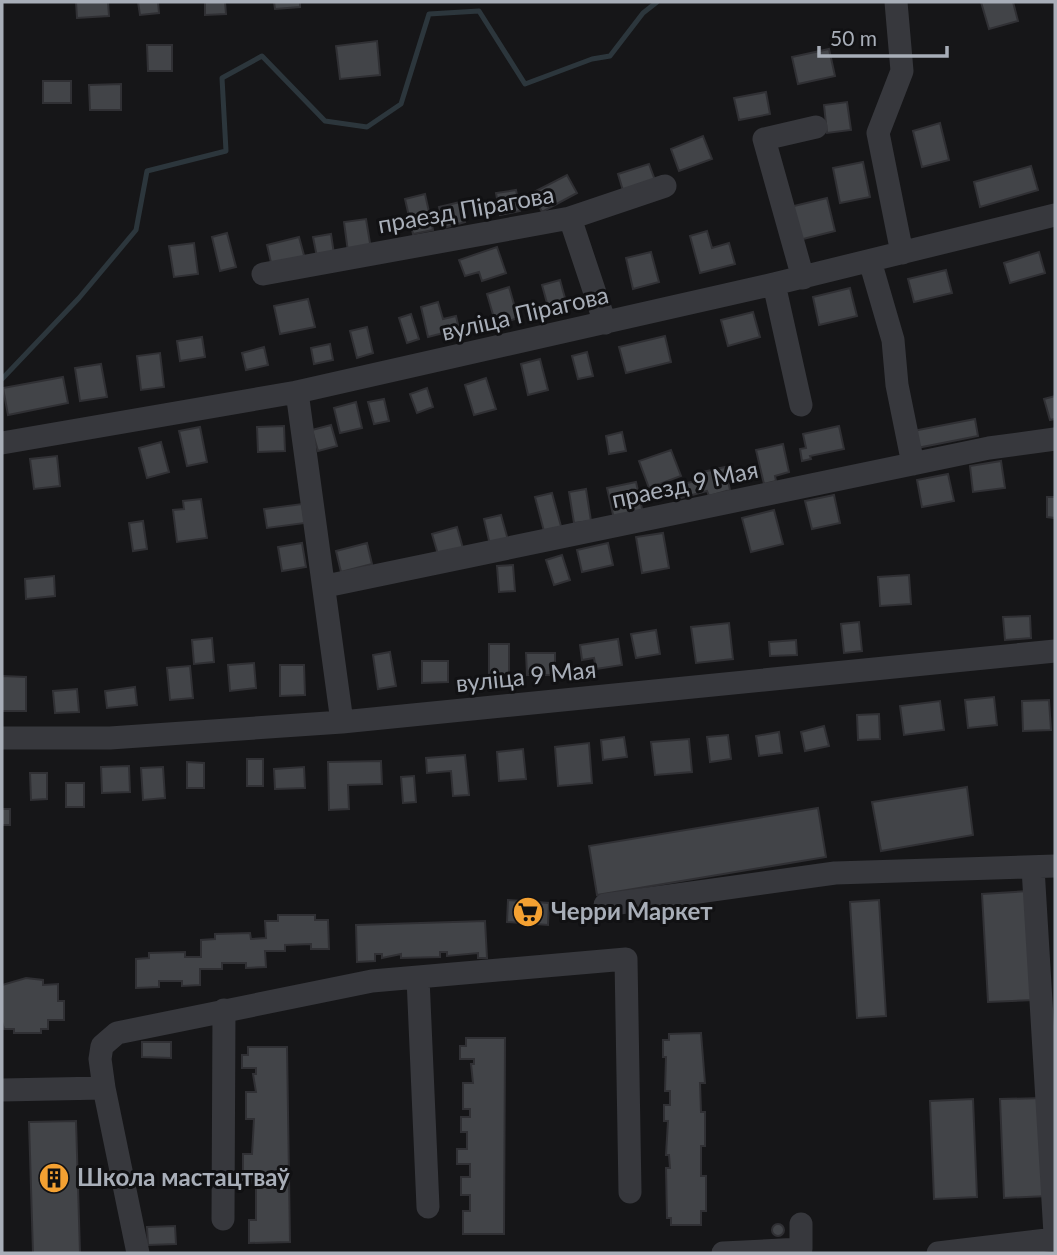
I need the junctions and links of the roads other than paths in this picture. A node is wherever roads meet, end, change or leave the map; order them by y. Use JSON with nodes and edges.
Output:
{"nodes":[{"id":1,"x":896,"y":2,"type":"edge"},
{"id":2,"x":816,"y":127,"type":"dead end"},
{"id":3,"x":665,"y":186,"type":"dead end"},
{"id":4,"x":1055,"y":215,"type":"edge"},
{"id":5,"x":570,"y":218,"type":"junction"},
{"id":6,"x":902,"y":253,"type":"junction"},
{"id":7,"x":870,"y":261,"type":"junction"},
{"id":8,"x":263,"y":275,"type":"dead end"},
{"id":9,"x":803,"y":278,"type":"junction"},
{"id":10,"x":774,"y":284,"type":"junction"},
{"id":11,"x":605,"y":323,"type":"junction"},
{"id":12,"x":297,"y":392,"type":"junction"},
{"id":13,"x":801,"y":405,"type":"dead end"},
{"id":14,"x":1055,"y":439,"type":"edge"},
{"id":15,"x":2,"y":443,"type":"edge"},
{"id":16,"x":913,"y":464,"type":"junction"},
{"id":17,"x":326,"y":586,"type":"junction"},
{"id":18,"x":1055,"y":651,"type":"edge"},
{"id":19,"x":342,"y":722,"type":"junction"},
{"id":20,"x":2,"y":738,"type":"edge"},
{"id":21,"x":1044,"y":867,"type":"edge"},
{"id":22,"x":605,"y":905,"type":"dead end"},
{"id":23,"x":418,"y":978,"type":"junction"},
{"id":24,"x":224,"y":1010,"type":"junction"},
{"id":25,"x":104,"y":1088,"type":"junction"},
{"id":26,"x":2,"y":1090,"type":"edge"},
{"id":27,"x":630,"y":1192,"type":"dead end"},
{"id":28,"x":428,"y":1207,"type":"dead end"},
{"id":29,"x":223,"y":1219,"type":"dead end"},
{"id":30,"x":801,"y":1224,"type":"dead end"},
{"id":31,"x":1055,"y":1234,"type":"edge"},
{"id":32,"x":1055,"y":1239,"type":"edge"},
{"id":33,"x":138,"y":1253,"type":"edge"},
{"id":34,"x":723,"y":1253,"type":"edge"},
{"id":35,"x":938,"y":1253,"type":"edge"}],
"edges":[{"from":1,"to":6,"type":"street"},
{"from":2,"to":9,"type":"street"},
{"from":3,"to":5,"type":"street"},
{"from":4,"to":6,"type":"street","name":"вуліца Пірагова"},
{"from":5,"to":8,"type":"street","name":"праезд Пірагова"},
{"from":5,"to":11,"type":"street","name":"праезд Пірагова"},
{"from":6,"to":7,"type":"street","name":"вуліца Пірагова"},
{"from":7,"to":9,"type":"street","name":"вуліца Пірагова"},
{"from":7,"to":16,"type":"street"},
{"from":9,"to":10,"type":"street","name":"вуліца Пірагова"},
{"from":10,"to":11,"type":"street","name":"вуліца Пірагова"},
{"from":10,"to":13,"type":"street"},
{"from":11,"to":12,"type":"street","name":"вуліца Пірагова"},
{"from":12,"to":15,"type":"street","name":"вуліца Пірагова"},
{"from":12,"to":17,"type":"street"},
{"from":14,"to":16,"type":"street","name":"праезд 9 Мая"},
{"from":16,"to":17,"type":"street","name":"праезд 9 Мая"},
{"from":17,"to":19,"type":"street"},
{"from":18,"to":19,"type":"street","name":"вуліца 9 Мая"},
{"from":19,"to":20,"type":"street","name":"вуліца 9 Мая"},
{"from":21,"to":22,"type":"street"},
{"from":21,"to":31,"type":"street"},
{"from":23,"to":24,"type":"street"},
{"from":23,"to":27,"type":"street"},
{"from":23,"to":28,"type":"street"},
{"from":24,"to":25,"type":"street"},
{"from":24,"to":29,"type":"street"},
{"from":25,"to":26,"type":"street"},
{"from":25,"to":33,"type":"street"},
{"from":30,"to":34,"type":"street"},
{"from":32,"to":35,"type":"street"}]}
